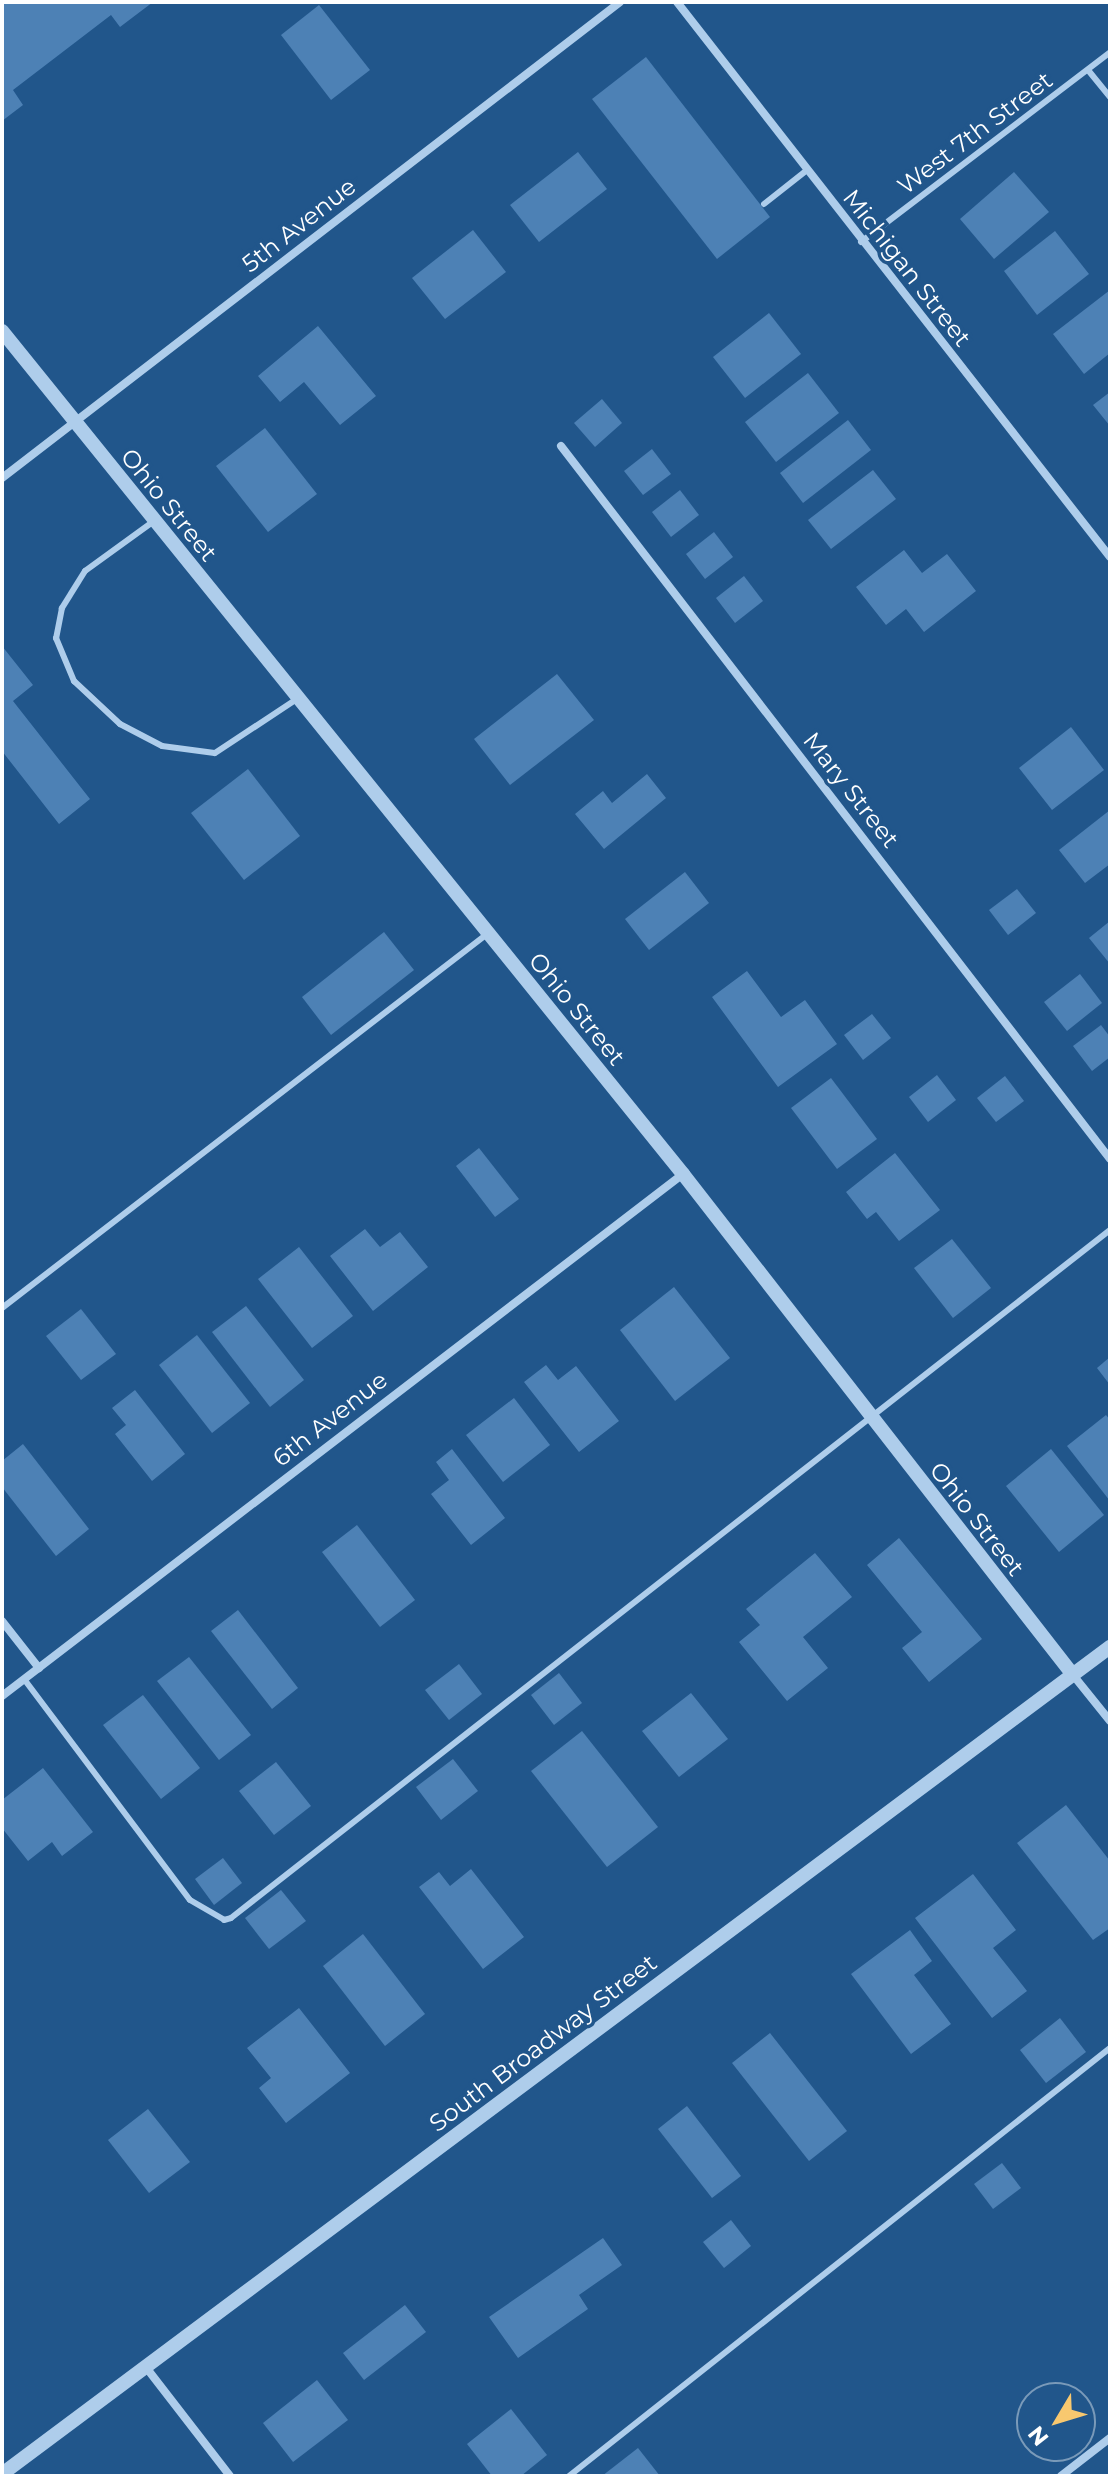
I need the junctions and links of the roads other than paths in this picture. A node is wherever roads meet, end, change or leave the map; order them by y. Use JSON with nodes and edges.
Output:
{"nodes":[{"id":1,"x":620,"y":2,"type":"edge"},
{"id":2,"x":677,"y":2,"type":"edge"},
{"id":3,"x":1110,"y":52,"type":"edge"},
{"id":4,"x":1088,"y":70,"type":"junction"},
{"id":5,"x":1110,"y":97,"type":"edge"},
{"id":6,"x":806,"y":171,"type":"junction"},
{"id":7,"x":764,"y":204,"type":"dead end"},
{"id":8,"x":861,"y":242,"type":"junction"},
{"id":9,"x":2,"y":331,"type":"edge"},
{"id":10,"x":74,"y":423,"type":"junction"},
{"id":11,"x":561,"y":446,"type":"dead end"},
{"id":12,"x":2,"y":478,"type":"edge"},
{"id":13,"x":154,"y":521,"type":"junction"},
{"id":14,"x":1110,"y":557,"type":"edge"},
{"id":15,"x":297,"y":698,"type":"junction"},
{"id":16,"x":488,"y":934,"type":"junction"},
{"id":17,"x":1110,"y":1159,"type":"edge"},
{"id":18,"x":683,"y":1174,"type":"junction"},
{"id":19,"x":1110,"y":1230,"type":"edge"},
{"id":20,"x":2,"y":1308,"type":"edge"},
{"id":21,"x":870,"y":1418,"type":"junction"},
{"id":22,"x":2,"y":1621,"type":"edge"},
{"id":23,"x":1110,"y":1647,"type":"edge"},
{"id":24,"x":39,"y":1668,"type":"junction"},
{"id":25,"x":1073,"y":1675,"type":"junction"},
{"id":26,"x":24,"y":1679,"type":"junction"},
{"id":27,"x":2,"y":1696,"type":"edge"},
{"id":28,"x":1110,"y":1721,"type":"edge"},
{"id":29,"x":1110,"y":2048,"type":"edge"},
{"id":30,"x":145,"y":2366,"type":"junction"},
{"id":31,"x":1110,"y":2438,"type":"edge"},
{"id":32,"x":2,"y":2474,"type":"edge"},
{"id":33,"x":230,"y":2476,"type":"edge"},
{"id":34,"x":569,"y":2476,"type":"edge"},
{"id":35,"x":1061,"y":2476,"type":"edge"}],
"edges":[{"from":1,"to":10,"type":"street","name":"5th Avenue"},
{"from":2,"to":6,"type":"street","name":"Michigan Street"},
{"from":3,"to":4,"type":"lane","name":"West 7th Street"},
{"from":4,"to":5,"type":"lane"},
{"from":4,"to":8,"type":"lane","name":"West 7th Street"},
{"from":6,"to":7,"type":"lane"},
{"from":6,"to":8,"type":"street","name":"Michigan Street"},
{"from":8,"to":14,"type":"street","name":"Michigan Street"},
{"from":9,"to":10,"type":"street","name":"Ohio Street"},
{"from":10,"to":12,"type":"street","name":"5th Avenue"},
{"from":10,"to":13,"type":"street","name":"Ohio Street"},
{"from":11,"to":17,"type":"street","name":"Mary Street"},
{"from":13,"to":15,"type":"street","name":"Ohio Street"},
{"from":13,"to":15,"type":"lane"},
{"from":15,"to":16,"type":"street","name":"Ohio Street"},
{"from":16,"to":18,"type":"street","name":"Ohio Street"},
{"from":16,"to":20,"type":"lane"},
{"from":18,"to":21,"type":"street","name":"Ohio Street"},
{"from":18,"to":24,"type":"street","name":"6th Avenue"},
{"from":19,"to":21,"type":"lane"},
{"from":21,"to":25,"type":"street","name":"Ohio Street"},
{"from":21,"to":26,"type":"lane"},
{"from":22,"to":24,"type":"street"},
{"from":23,"to":25,"type":"street","name":"South Broadway Street"},
{"from":24,"to":26,"type":"street","name":"6th Avenue"},
{"from":25,"to":28,"type":"street","name":"Ohio Street"},
{"from":25,"to":30,"type":"street","name":"South Broadway Street"},
{"from":26,"to":27,"type":"street","name":"6th Avenue"},
{"from":29,"to":34,"type":"lane"},
{"from":30,"to":32,"type":"street","name":"South Broadway Street"},
{"from":30,"to":33,"type":"street"},
{"from":31,"to":35,"type":"street"}]}
